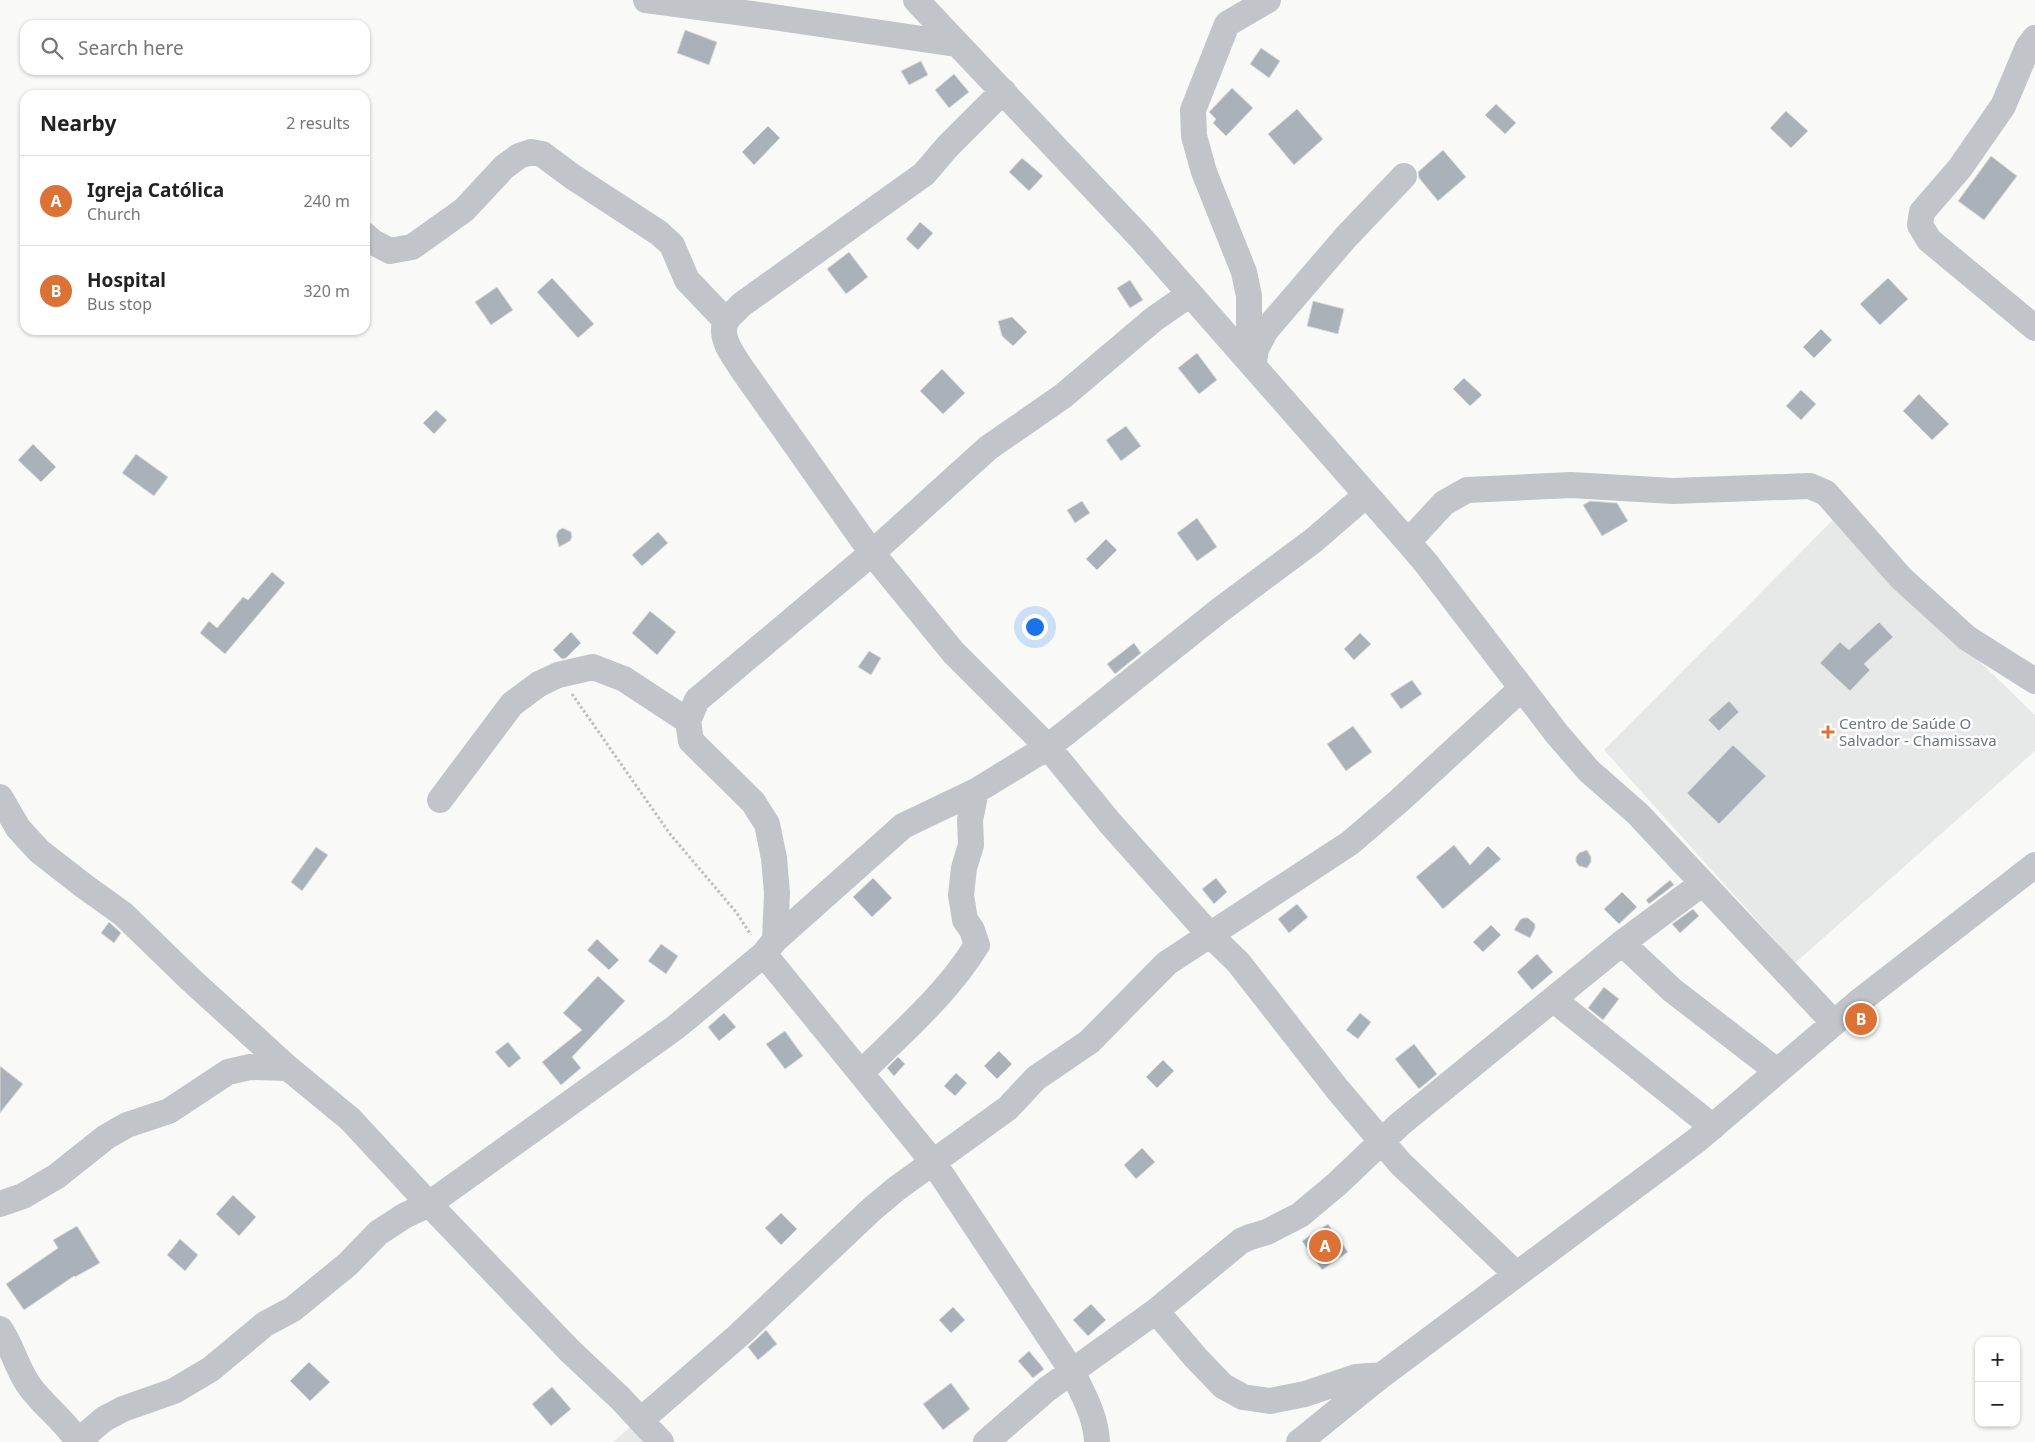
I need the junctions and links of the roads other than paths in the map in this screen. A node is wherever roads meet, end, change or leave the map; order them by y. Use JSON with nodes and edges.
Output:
{"nodes":[{"id":1,"x":646,"y":0,"type":"edge"},
{"id":2,"x":916,"y":0,"type":"edge"},
{"id":3,"x":1268,"y":0,"type":"edge"},
{"id":4,"x":2035,"y":38,"type":"edge"},
{"id":5,"x":956,"y":44,"type":"junction"},
{"id":6,"x":1003,"y":92,"type":"junction"},
{"id":7,"x":1404,"y":176,"type":"dead end"},
{"id":8,"x":370,"y":239,"type":"edge"},
{"id":9,"x":1190,"y":294,"type":"junction"},
{"id":10,"x":726,"y":321,"type":"junction"},
{"id":11,"x":2035,"y":328,"type":"edge"},
{"id":12,"x":1254,"y":358,"type":"junction"},
{"id":13,"x":1366,"y":495,"type":"junction"},
{"id":14,"x":1408,"y":542,"type":"junction"},
{"id":15,"x":872,"y":554,"type":"junction"},
{"id":16,"x":2035,"y":681,"type":"edge"},
{"id":17,"x":1522,"y":688,"type":"junction"},
{"id":18,"x":688,"y":720,"type":"junction"},
{"id":19,"x":1048,"y":747,"type":"junction"},
{"id":20,"x":976,"y":791,"type":"junction"},
{"id":21,"x":0,"y":797,"type":"edge"},
{"id":22,"x":440,"y":800,"type":"dead end"},
{"id":23,"x":2035,"y":866,"type":"edge"},
{"id":24,"x":1703,"y":882,"type":"junction"},
{"id":25,"x":1209,"y":934,"type":"junction"},
{"id":26,"x":1622,"y":943,"type":"junction"},
{"id":27,"x":769,"y":947,"type":"junction"},
{"id":28,"x":1554,"y":1000,"type":"junction"},
{"id":29,"x":1834,"y":1024,"type":"junction"},
{"id":30,"x":288,"y":1068,"type":"junction"},
{"id":31,"x":1777,"y":1072,"type":"junction"},
{"id":32,"x":861,"y":1073,"type":"junction"},
{"id":33,"x":1713,"y":1127,"type":"junction"},
{"id":34,"x":1381,"y":1142,"type":"junction"},
{"id":35,"x":933,"y":1162,"type":"junction"},
{"id":36,"x":0,"y":1204,"type":"edge"},
{"id":37,"x":429,"y":1204,"type":"junction"},
{"id":38,"x":1516,"y":1274,"type":"junction"},
{"id":39,"x":1156,"y":1311,"type":"junction"},
{"id":40,"x":0,"y":1329,"type":"edge"},
{"id":41,"x":1072,"y":1371,"type":"junction"},
{"id":42,"x":1382,"y":1375,"type":"junction"},
{"id":43,"x":641,"y":1420,"type":"junction"},
{"id":44,"x":78,"y":1442,"type":"edge"},
{"id":45,"x":82,"y":1442,"type":"edge"},
{"id":46,"x":661,"y":1442,"type":"edge"},
{"id":47,"x":986,"y":1442,"type":"edge"},
{"id":48,"x":1098,"y":1442,"type":"edge"},
{"id":49,"x":1299,"y":1442,"type":"edge"}],
"edges":[{"from":1,"to":5,"type":"street"},
{"from":2,"to":5,"type":"street"},
{"from":3,"to":12,"type":"street"},
{"from":4,"to":11,"type":"street"},
{"from":5,"to":6,"type":"street"},
{"from":6,"to":9,"type":"street"},
{"from":6,"to":10,"type":"street"},
{"from":7,"to":12,"type":"street"},
{"from":8,"to":10,"type":"street"},
{"from":9,"to":12,"type":"street"},
{"from":9,"to":15,"type":"street"},
{"from":10,"to":15,"type":"street"},
{"from":12,"to":13,"type":"street"},
{"from":13,"to":14,"type":"street"},
{"from":13,"to":19,"type":"street"},
{"from":14,"to":16,"type":"street"},
{"from":14,"to":17,"type":"street"},
{"from":15,"to":18,"type":"street"},
{"from":15,"to":19,"type":"street"},
{"from":17,"to":24,"type":"street"},
{"from":17,"to":25,"type":"street"},
{"from":18,"to":22,"type":"street"},
{"from":18,"to":27,"type":"street"},
{"from":19,"to":20,"type":"street"},
{"from":19,"to":25,"type":"street"},
{"from":20,"to":27,"type":"street"},
{"from":20,"to":32,"type":"street"},
{"from":21,"to":30,"type":"street"},
{"from":23,"to":29,"type":"street"},
{"from":24,"to":26,"type":"street"},
{"from":24,"to":29,"type":"street"},
{"from":25,"to":34,"type":"street"},
{"from":25,"to":35,"type":"street"},
{"from":26,"to":28,"type":"street"},
{"from":26,"to":31,"type":"street"},
{"from":27,"to":32,"type":"street"},
{"from":27,"to":37,"type":"street"},
{"from":28,"to":33,"type":"street"},
{"from":28,"to":34,"type":"street"},
{"from":29,"to":31,"type":"street"},
{"from":30,"to":36,"type":"street"},
{"from":30,"to":37,"type":"street"},
{"from":31,"to":33,"type":"street"},
{"from":32,"to":35,"type":"street"},
{"from":33,"to":38,"type":"street"},
{"from":34,"to":38,"type":"street"},
{"from":34,"to":39,"type":"street"},
{"from":35,"to":41,"type":"street"},
{"from":35,"to":43,"type":"street"},
{"from":37,"to":43,"type":"street"},
{"from":37,"to":45,"type":"street"},
{"from":38,"to":42,"type":"street"},
{"from":39,"to":41,"type":"street"},
{"from":39,"to":42,"type":"street"},
{"from":40,"to":44,"type":"street"},
{"from":41,"to":47,"type":"street"},
{"from":41,"to":48,"type":"street"},
{"from":42,"to":49,"type":"street"},
{"from":43,"to":46,"type":"street"}]}
